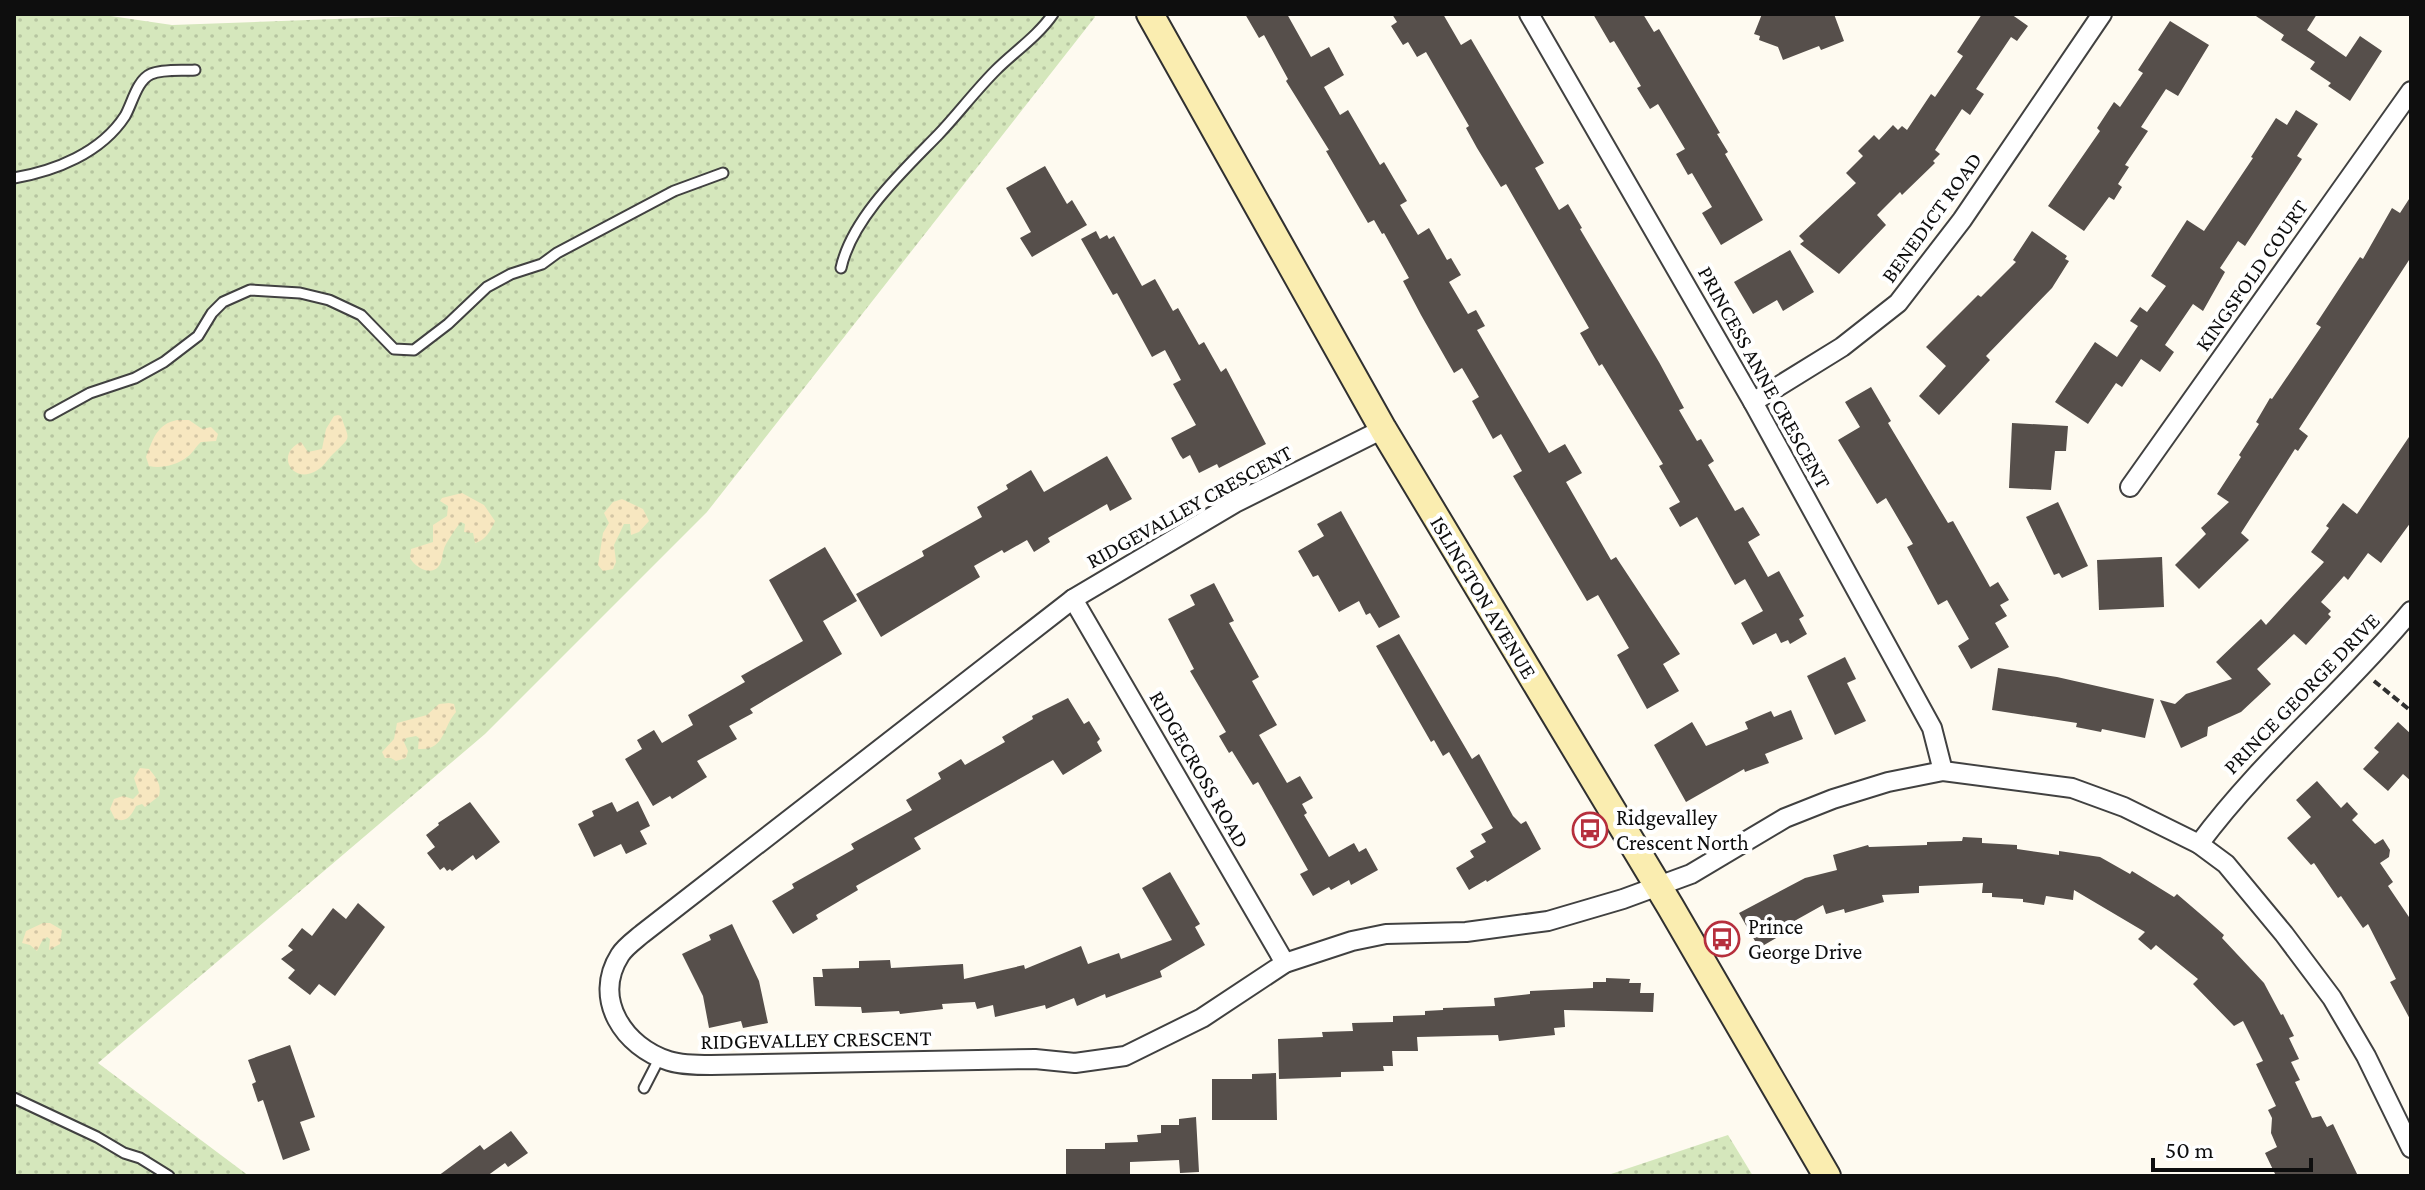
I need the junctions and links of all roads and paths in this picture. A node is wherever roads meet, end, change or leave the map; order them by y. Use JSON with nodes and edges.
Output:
{"nodes":[{"id":1,"x":1053,"y":14,"type":"edge"},
{"id":2,"x":1150,"y":14,"type":"edge"},
{"id":3,"x":1529,"y":14,"type":"edge"},
{"id":4,"x":2102,"y":14,"type":"edge"},
{"id":5,"x":195,"y":70,"type":"dead end"},
{"id":6,"x":2411,"y":91,"type":"edge"},
{"id":7,"x":723,"y":173,"type":"dead end"},
{"id":8,"x":14,"y":178,"type":"edge"},
{"id":9,"x":841,"y":268,"type":"dead end"},
{"id":10,"x":1753,"y":402,"type":"junction"},
{"id":11,"x":50,"y":415,"type":"dead end"},
{"id":12,"x":1383,"y":429,"type":"junction"},
{"id":13,"x":2130,"y":487,"type":"dead end"},
{"id":14,"x":1073,"y":599,"type":"junction"},
{"id":15,"x":2411,"y":611,"type":"edge"},
{"id":16,"x":2360,"y":670,"type":"junction"},
{"id":17,"x":2411,"y":711,"type":"edge"},
{"id":18,"x":1943,"y":771,"type":"junction"},
{"id":19,"x":2199,"y":844,"type":"junction"},
{"id":20,"x":1658,"y":886,"type":"junction"},
{"id":21,"x":1285,"y":963,"type":"junction"},
{"id":22,"x":660,"y":1057,"type":"junction"},
{"id":23,"x":644,"y":1088,"type":"dead end"},
{"id":24,"x":14,"y":1098,"type":"edge"},
{"id":25,"x":2411,"y":1148,"type":"edge"},
{"id":26,"x":169,"y":1176,"type":"edge"},
{"id":27,"x":1827,"y":1176,"type":"edge"}],
"edges":[{"from":1,"to":9,"type":"lane"},
{"from":2,"to":12,"type":"main road","name":"ISLINGTON AVENUE"},
{"from":3,"to":10,"type":"street","name":"PRINCESS ANNE CRESCENT"},
{"from":4,"to":10,"type":"street","name":"BENEDICT ROAD"},
{"from":5,"to":8,"type":"lane"},
{"from":6,"to":13,"type":"street","name":"KINGSFOLD COURT"},
{"from":7,"to":11,"type":"lane"},
{"from":10,"to":18,"type":"street","name":"PRINCESS ANNE CRESCENT"},
{"from":12,"to":14,"type":"street","name":"RIDGEVALLEY CRESCENT"},
{"from":12,"to":20,"type":"main road","name":"ISLINGTON AVENUE"},
{"from":14,"to":21,"type":"street","name":"RIDGECROSS ROAD"},
{"from":14,"to":22,"type":"street","name":"RIDGEVALLEY CRESCENT"},
{"from":15,"to":16,"type":"street","name":"PRINCE GEORGE DRIVE"},
{"from":16,"to":17,"type":"path"},
{"from":16,"to":19,"type":"street","name":"PRINCE GEORGE DRIVE"},
{"from":18,"to":19,"type":"street"},
{"from":18,"to":20,"type":"street"},
{"from":19,"to":25,"type":"street"},
{"from":20,"to":21,"type":"street","name":"RIDGEVALLEY CRESCENT"},
{"from":20,"to":27,"type":"main road","name":"ISLINGTON AVENUE"},
{"from":21,"to":22,"type":"street","name":"RIDGEVALLEY CRESCENT"},
{"from":22,"to":23,"type":"lane"},
{"from":24,"to":26,"type":"lane"}]}
